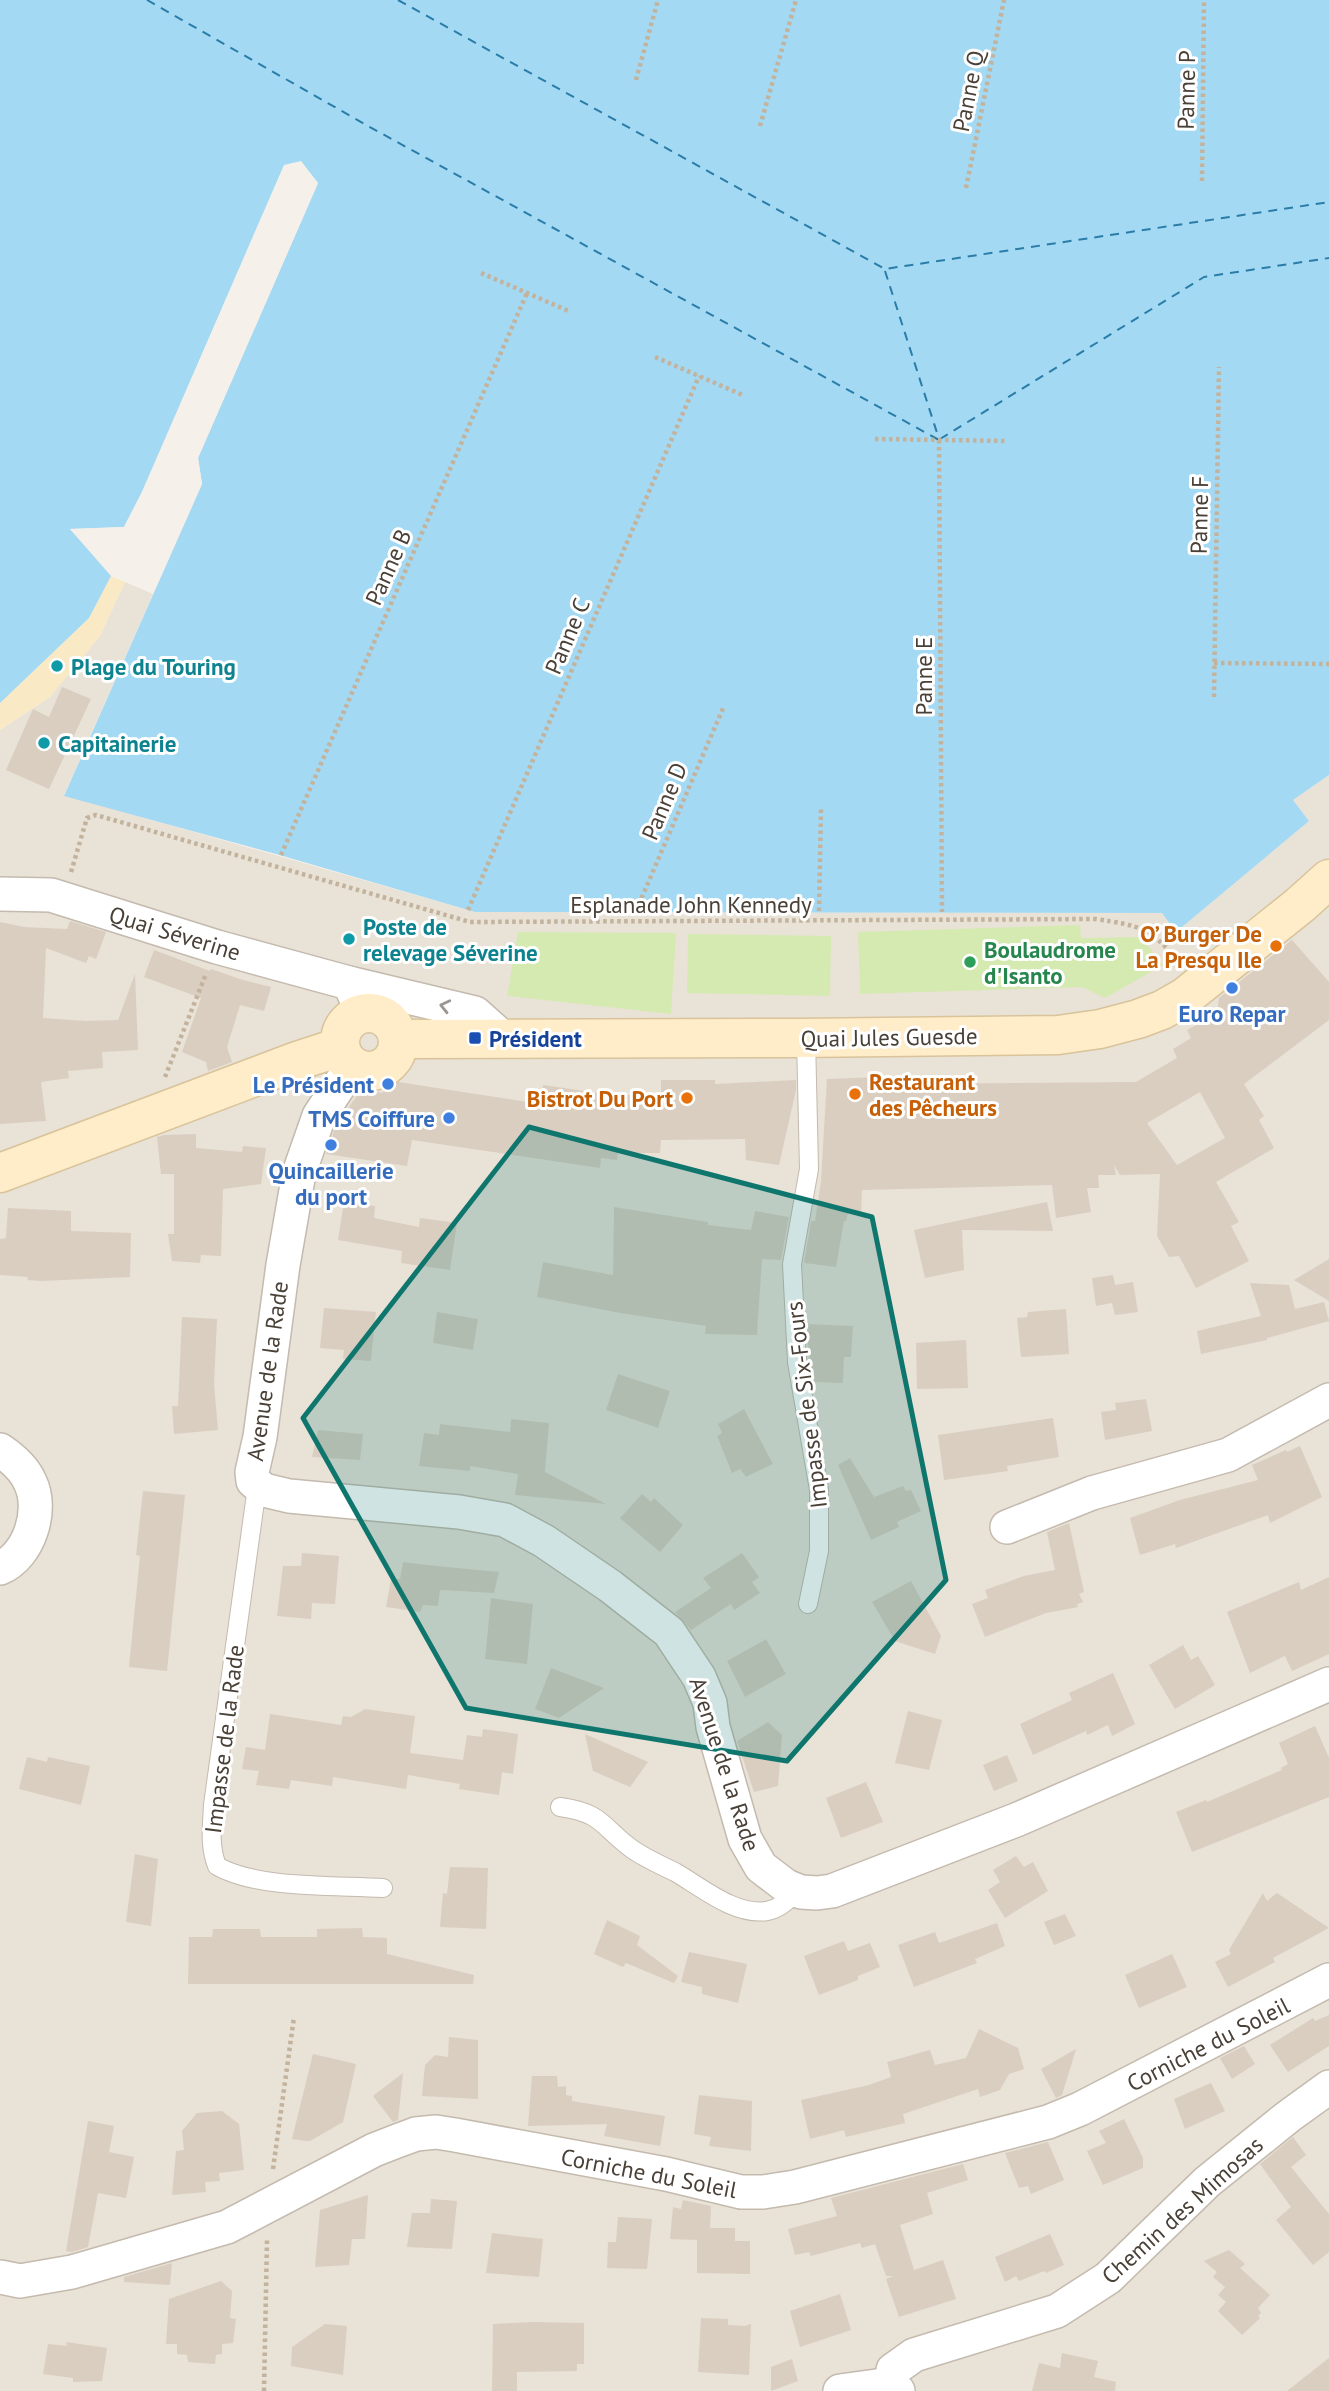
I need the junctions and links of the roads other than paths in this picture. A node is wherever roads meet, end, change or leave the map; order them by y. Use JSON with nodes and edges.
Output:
{"nodes":[{"id":1,"x":1329,"y":879,"type":"edge"},
{"id":2,"x":0,"y":894,"type":"edge"},
{"id":3,"x":356,"y":998,"type":"junction"},
{"id":4,"x":503,"y":1038,"type":"junction"},
{"id":5,"x":806,"y":1038,"type":"junction"},
{"id":6,"x":399,"y":1039,"type":"junction"},
{"id":7,"x":342,"y":1063,"type":"junction"},
{"id":8,"x":0,"y":1173,"type":"edge"},
{"id":9,"x":1329,"y":1400,"type":"edge"},
{"id":10,"x":0,"y":1450,"type":"edge"},
{"id":11,"x":257,"y":1487,"type":"junction"},
{"id":12,"x":1006,"y":1527,"type":"dead end"},
{"id":13,"x":0,"y":1568,"type":"edge"},
{"id":14,"x":808,"y":1604,"type":"dead end"},
{"id":15,"x":1329,"y":1684,"type":"edge"},
{"id":16,"x":560,"y":1807,"type":"dead end"},
{"id":17,"x":383,"y":1888,"type":"dead end"},
{"id":18,"x":797,"y":1890,"type":"junction"},
{"id":19,"x":1329,"y":1980,"type":"edge"},
{"id":20,"x":1329,"y":2087,"type":"edge"},
{"id":21,"x":0,"y":2277,"type":"edge"},
{"id":22,"x":895,"y":2388,"type":"edge"},
{"id":23,"x":840,"y":2391,"type":"edge"}],
"edges":[{"from":1,"to":5,"type":"main road","name":"Quai Jules Guesde"},
{"from":2,"to":3,"type":"street","name":"Quai Séverine"},
{"from":4,"to":3,"type":"street","name":"Quai Séverine","one_way":true},
{"from":3,"to":6,"type":"main road"},
{"from":3,"to":7,"type":"main road"},
{"from":4,"to":5,"type":"main road","name":"Quai Jules Guesde"},
{"from":4,"to":6,"type":"main road","name":"Quai Jules Guesde"},
{"from":5,"to":14,"type":"lane","name":"Impasse de Six-Fours"},
{"from":6,"to":7,"type":"main road"},
{"from":7,"to":8,"type":"main road"},
{"from":7,"to":11,"type":"street","name":"Avenue de la Rade"},
{"from":9,"to":12,"type":"street"},
{"from":10,"to":13,"type":"street"},
{"from":11,"to":17,"type":"lane","name":"Impasse de la Rade"},
{"from":11,"to":18,"type":"street","name":"Avenue de la Rade"},
{"from":15,"to":18,"type":"street","name":"Avenue de la Rade"},
{"from":16,"to":18,"type":"lane"},
{"from":19,"to":21,"type":"street","name":"Corniche du Soleil"},
{"from":20,"to":22,"type":"street","name":"Chemin des Mimosas"},
{"from":22,"to":23,"type":"street"}]}
